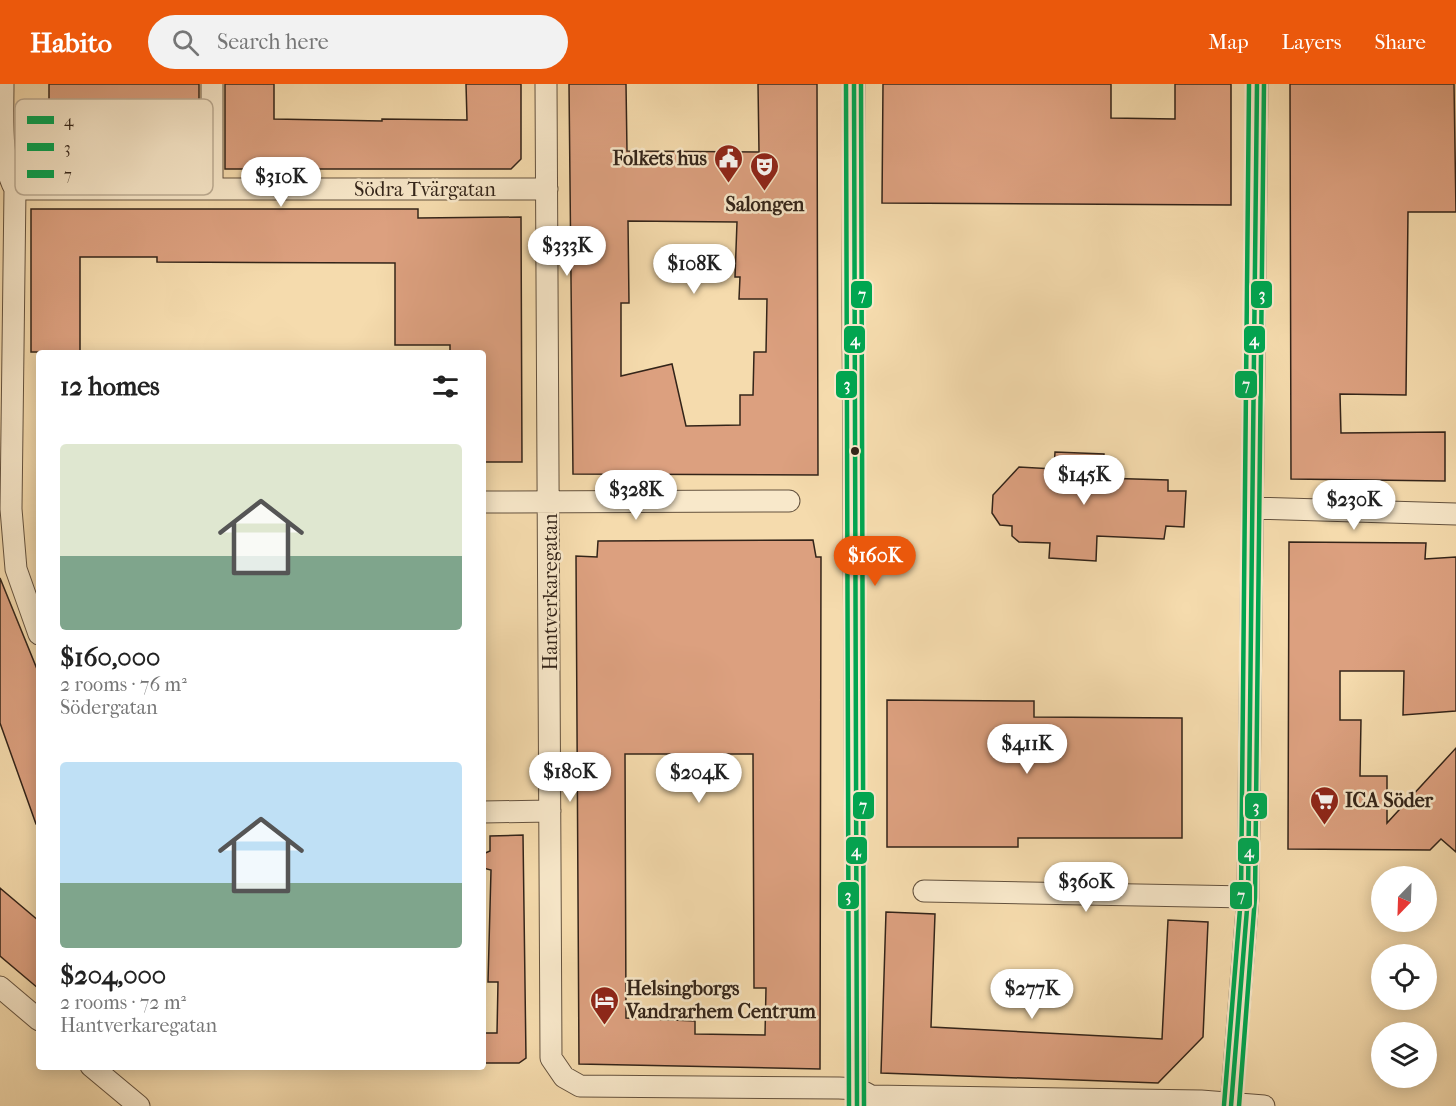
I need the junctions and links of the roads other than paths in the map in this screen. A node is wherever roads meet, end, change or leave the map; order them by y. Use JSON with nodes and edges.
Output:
{"nodes":[{"id":1,"x":3,"y":84,"type":"edge"},
{"id":2,"x":546,"y":84,"type":"edge"},
{"id":3,"x":854,"y":84,"type":"edge"},
{"id":4,"x":1257,"y":84,"type":"edge"},
{"id":5,"x":15,"y":189,"type":"joint"},
{"id":6,"x":213,"y":189,"type":"edge"},
{"id":7,"x":547,"y":189,"type":"junction"},
{"id":8,"x":550,"y":501,"type":"junction"},
{"id":9,"x":789,"y":501,"type":"dead end"},
{"id":10,"x":486,"y":502,"type":"edge"},
{"id":11,"x":1253,"y":508,"type":"junction"},
{"id":12,"x":5,"y":509,"type":"edge"},
{"id":13,"x":1456,"y":514,"type":"edge"},
{"id":14,"x":36,"y":626,"type":"edge"},
{"id":15,"x":550,"y":811,"type":"junction"},
{"id":16,"x":486,"y":812,"type":"edge"},
{"id":17,"x":924,"y":891,"type":"dead end"},
{"id":18,"x":1248,"y":897,"type":"junction"},
{"id":19,"x":0,"y":987,"type":"edge"},
{"id":20,"x":36,"y":1017,"type":"edge"},
{"id":21,"x":96,"y":1070,"type":"edge"},
{"id":22,"x":580,"y":1096,"type":"edge"},
{"id":23,"x":857,"y":1098,"type":"edge"},
{"id":24,"x":1232,"y":1105,"type":"edge"},
{"id":25,"x":139,"y":1106,"type":"edge"},
{"id":26,"x":1264,"y":1106,"type":"edge"}],
"edges":[{"from":1,"to":5,"type":"street"},
{"from":2,"to":7,"type":"street","name":"Hantverkaregatan"},
{"from":3,"to":23,"type":"street"},
{"from":4,"to":11,"type":"street"},
{"from":5,"to":12,"type":"street"},
{"from":6,"to":7,"type":"street","name":"Södra Tvärgatan"},
{"from":7,"to":8,"type":"street","name":"Hantverkaregatan"},
{"from":8,"to":9,"type":"street"},
{"from":8,"to":10,"type":"street"},
{"from":8,"to":15,"type":"street","name":"Hantverkaregatan"},
{"from":11,"to":13,"type":"street"},
{"from":11,"to":18,"type":"street"},
{"from":12,"to":14,"type":"street"},
{"from":15,"to":16,"type":"street"},
{"from":15,"to":22,"type":"street","name":"Hantverkaregatan"},
{"from":17,"to":18,"type":"street"},
{"from":18,"to":24,"type":"street"},
{"from":19,"to":20,"type":"street"},
{"from":21,"to":25,"type":"street"},
{"from":22,"to":23,"type":"street"},
{"from":23,"to":24,"type":"street"},
{"from":24,"to":26,"type":"street"}]}
